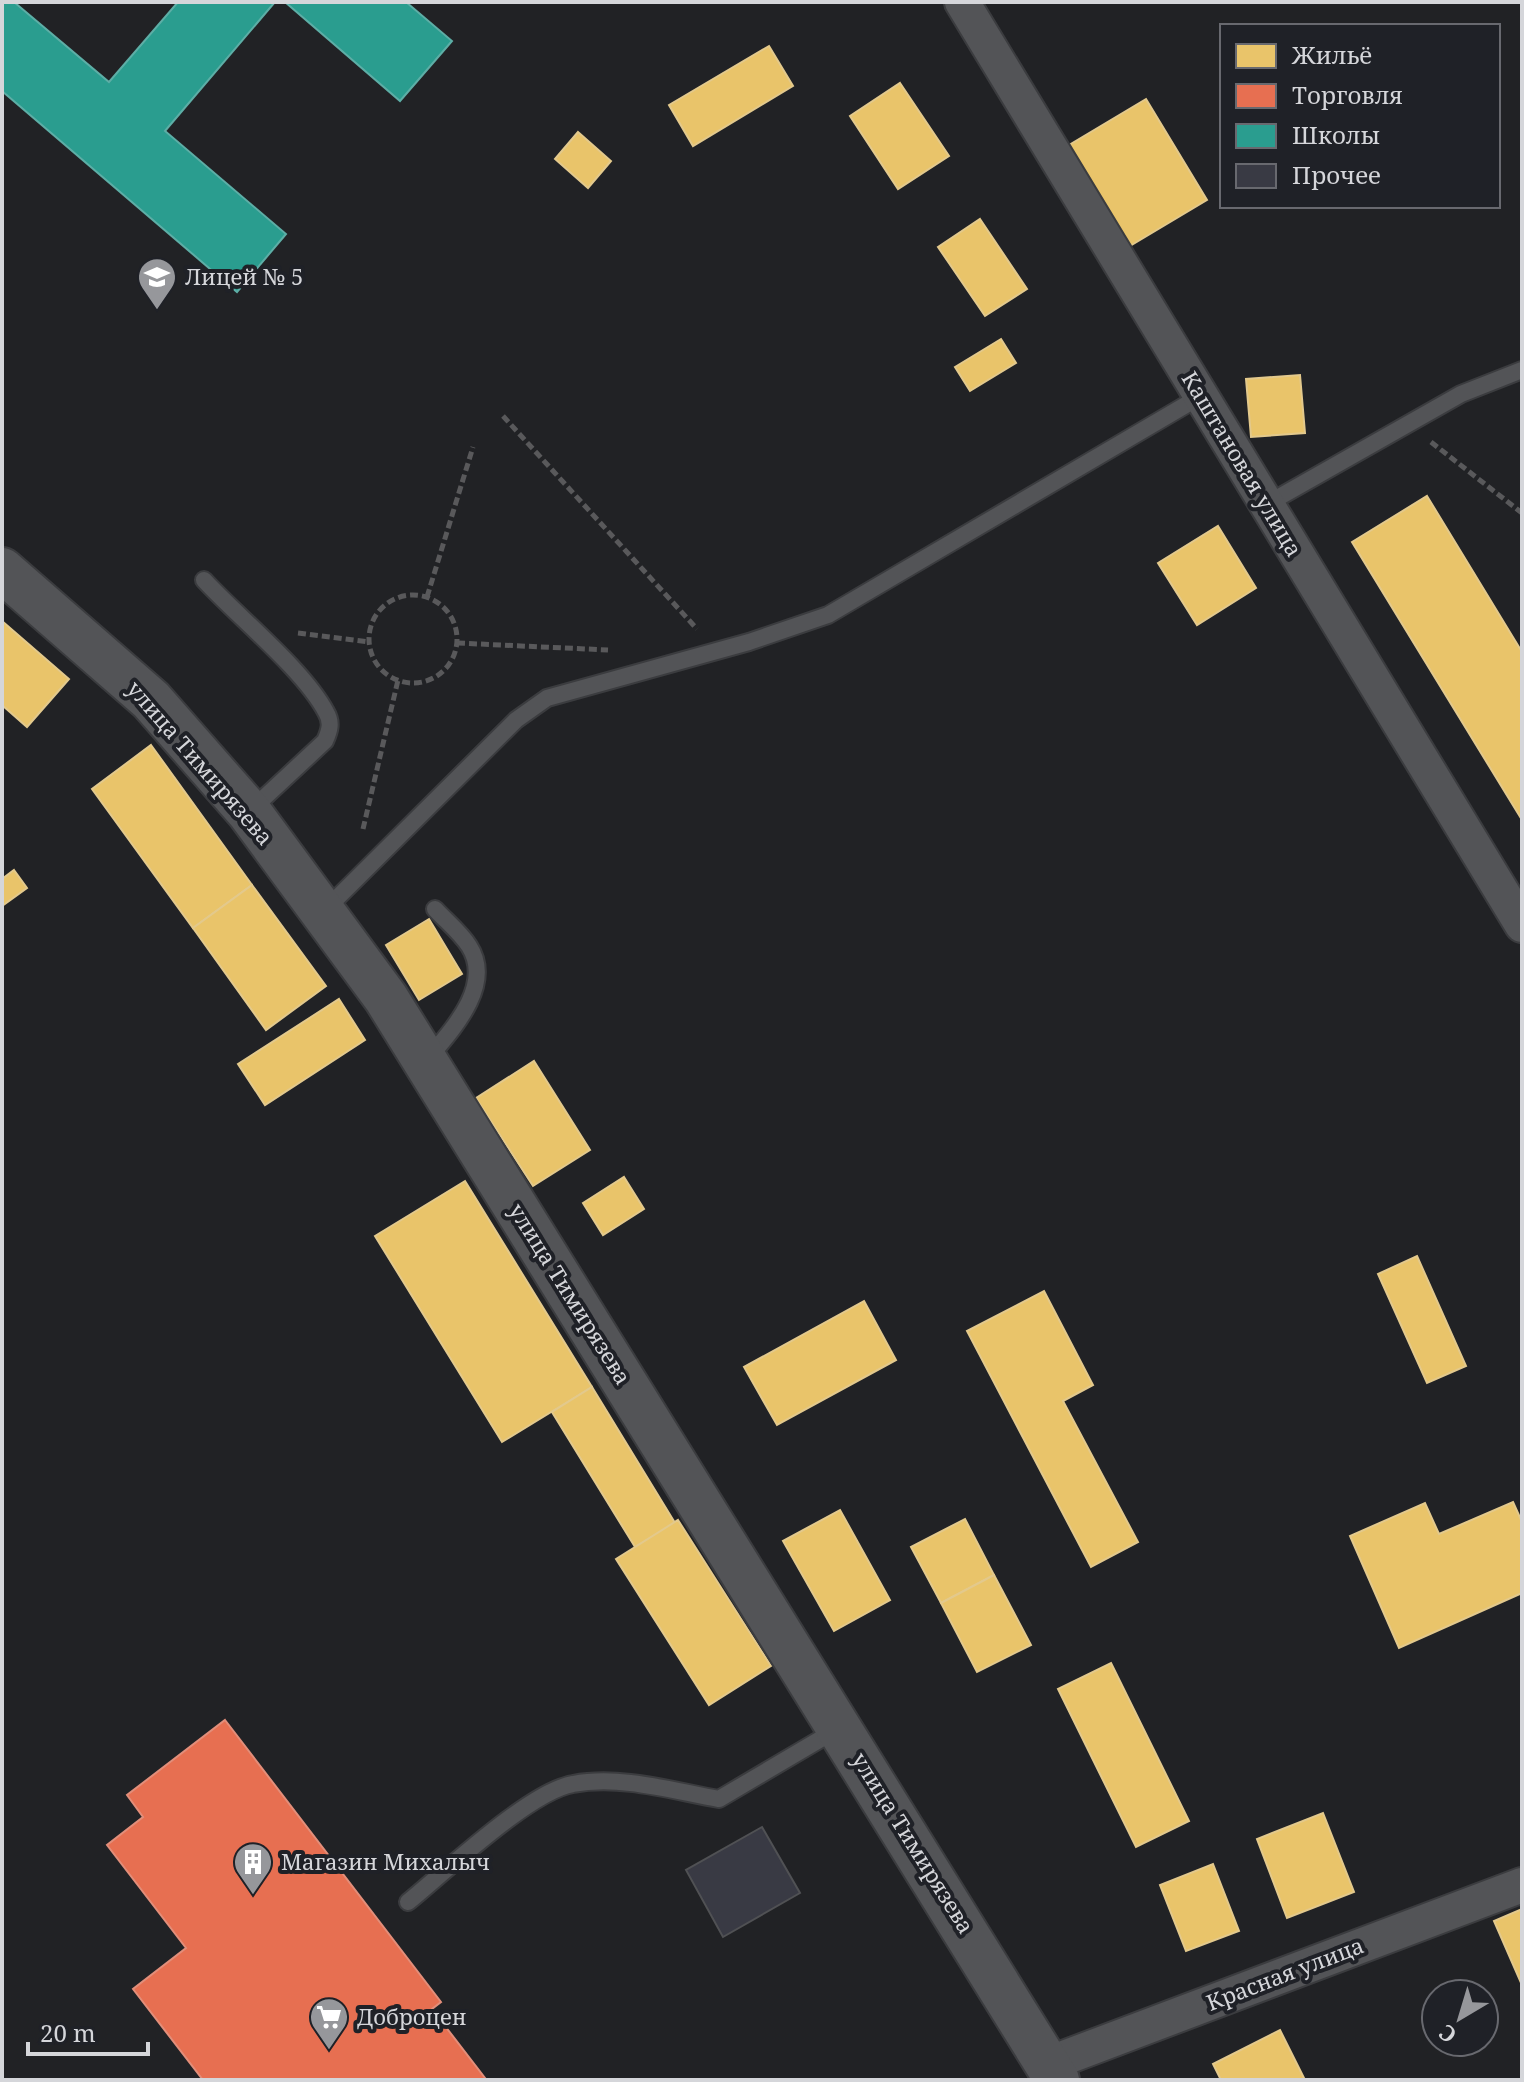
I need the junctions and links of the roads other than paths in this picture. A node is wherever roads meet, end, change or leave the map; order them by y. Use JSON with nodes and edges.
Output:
{"nodes":[{"id":1,"x":962,"y":2,"type":"edge"},
{"id":2,"x":1522,"y":370,"type":"edge"},
{"id":3,"x":1201,"y":396,"type":"junction"},
{"id":4,"x":1267,"y":504,"type":"junction"},
{"id":5,"x":2,"y":570,"type":"edge"},
{"id":6,"x":204,"y":580,"type":"dead end"},
{"id":7,"x":249,"y":812,"type":"junction"},
{"id":8,"x":336,"y":898,"type":"junction"},
{"id":9,"x":435,"y":909,"type":"dead end"},
{"id":10,"x":1522,"y":925,"type":"edge"},
{"id":11,"x":425,"y":1062,"type":"junction"},
{"id":12,"x":841,"y":1727,"type":"junction"},
{"id":13,"x":1522,"y":1885,"type":"edge"},
{"id":14,"x":408,"y":1902,"type":"dead end"},
{"id":15,"x":1052,"y":2072,"type":"edge"}],
"edges":[{"from":1,"to":3,"type":"street","name":"Каштановая улица"},
{"from":2,"to":4,"type":"lane"},
{"from":3,"to":4,"type":"street","name":"Каштановая улица"},
{"from":3,"to":8,"type":"lane"},
{"from":4,"to":10,"type":"street","name":"Каштановая улица"},
{"from":5,"to":7,"type":"main road","name":"улица Тимирязева"},
{"from":6,"to":7,"type":"lane"},
{"from":7,"to":8,"type":"main road","name":"улица Тимирязева"},
{"from":8,"to":11,"type":"main road","name":"улица Тимирязева"},
{"from":9,"to":11,"type":"lane"},
{"from":11,"to":12,"type":"main road","name":"улица Тимирязева"},
{"from":12,"to":14,"type":"lane"},
{"from":12,"to":15,"type":"main road","name":"улица Тимирязева"},
{"from":13,"to":15,"type":"street","name":"Красная улица"}]}
